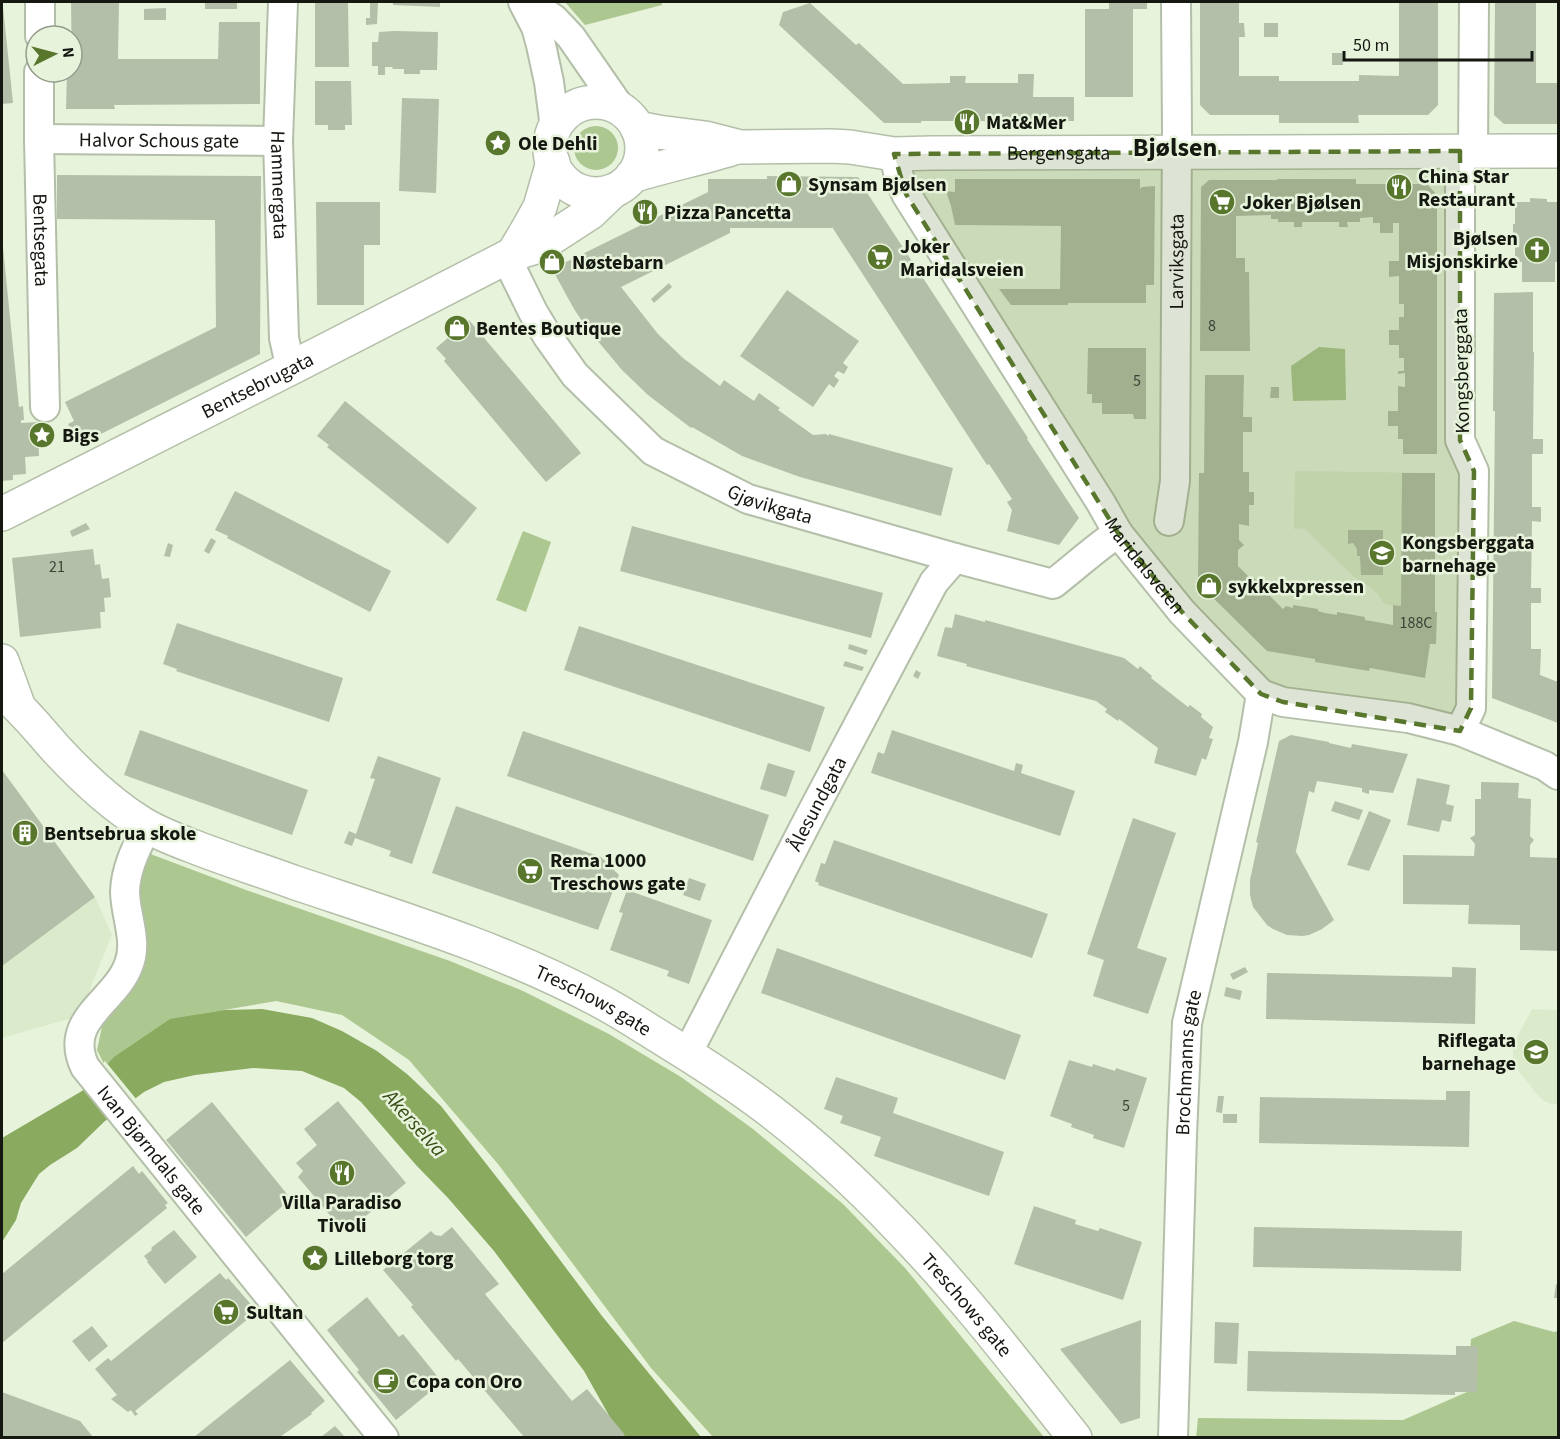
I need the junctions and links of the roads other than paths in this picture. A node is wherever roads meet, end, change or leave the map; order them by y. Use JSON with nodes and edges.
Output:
{"nodes":[{"id":1,"x":40,"y":2,"type":"edge"},
{"id":2,"x":283,"y":2,"type":"edge"},
{"id":3,"x":523,"y":2,"type":"edge"},
{"id":4,"x":529,"y":2,"type":"edge"},
{"id":5,"x":1176,"y":2,"type":"edge"},
{"id":6,"x":1474,"y":2,"type":"edge"},
{"id":7,"x":40,"y":24,"type":"edge"},
{"id":8,"x":39,"y":84,"type":"edge"},
{"id":9,"x":629,"y":119,"type":"junction"},
{"id":10,"x":555,"y":128,"type":"junction"},
{"id":11,"x":39,"y":139,"type":"junction"},
{"id":12,"x":278,"y":141,"type":"junction"},
{"id":13,"x":740,"y":147,"type":"junction"},
{"id":14,"x":1466,"y":151,"type":"junction"},
{"id":15,"x":1558,"y":151,"type":"edge"},
{"id":16,"x":1177,"y":152,"type":"junction"},
{"id":17,"x":894,"y":154,"type":"junction"},
{"id":18,"x":553,"y":162,"type":"junction"},
{"id":19,"x":623,"y":184,"type":"junction"},
{"id":20,"x":510,"y":255,"type":"junction"},
{"id":21,"x":293,"y":367,"type":"junction"},
{"id":22,"x":45,"y":407,"type":"dead end"},
{"id":23,"x":2,"y":514,"type":"edge"},
{"id":24,"x":1170,"y":521,"type":"dead end"},
{"id":25,"x":1118,"y":533,"type":"junction"},
{"id":26,"x":955,"y":558,"type":"junction"},
{"id":27,"x":2,"y":662,"type":"edge"},
{"id":28,"x":1261,"y":694,"type":"junction"},
{"id":29,"x":10,"y":699,"type":"edge"},
{"id":30,"x":1460,"y":731,"type":"junction"},
{"id":31,"x":1558,"y":775,"type":"edge"},
{"id":32,"x":147,"y":826,"type":"junction"},
{"id":33,"x":687,"y":1054,"type":"junction"},
{"id":34,"x":384,"y":1437,"type":"edge"},
{"id":35,"x":1075,"y":1437,"type":"edge"},
{"id":36,"x":1173,"y":1437,"type":"edge"}],
"edges":[{"from":1,"to":7,"type":"street"},
{"from":2,"to":12,"type":"street","name":"Hammergata"},
{"from":3,"to":10,"type":"street"},
{"from":4,"to":9,"type":"street"},
{"from":5,"to":16,"type":"street","name":"Larviksgata"},
{"from":6,"to":14,"type":"street","name":"Kongsberggata"},
{"from":8,"to":11,"type":"street","name":"Bentsegata"},
{"from":9,"to":10,"type":"street"},
{"from":9,"to":13,"type":"street","name":"Bergensgata"},
{"from":9,"to":19,"type":"street"},
{"from":10,"to":18,"type":"street"},
{"from":11,"to":12,"type":"street","name":"Halvor Schous gate"},
{"from":11,"to":22,"type":"street","name":"Bentsegata"},
{"from":12,"to":21,"type":"street","name":"Hammergata"},
{"from":13,"to":17,"type":"street","name":"Bergensgata"},
{"from":13,"to":19,"type":"street","name":"Bergensgata"},
{"from":14,"to":15,"type":"street","name":"Bergensgata"},
{"from":14,"to":16,"type":"street","name":"Bergensgata"},
{"from":14,"to":30,"type":"street","name":"Kongsberggata"},
{"from":16,"to":17,"type":"street","name":"Bergensgata"},
{"from":16,"to":24,"type":"street","name":"Larviksgata"},
{"from":17,"to":25,"type":"street","name":"Maridalsveien"},
{"from":18,"to":19,"type":"street"},
{"from":18,"to":20,"type":"street"},
{"from":19,"to":20,"type":"street","name":"Bentsebrugata"},
{"from":20,"to":21,"type":"street","name":"Bentsebrugata"},
{"from":20,"to":26,"type":"street","name":"Gjøvikgata"},
{"from":21,"to":23,"type":"street","name":"Bentsebrugata"},
{"from":25,"to":26,"type":"street","name":"Gjøvikgata"},
{"from":25,"to":28,"type":"street","name":"Maridalsveien"},
{"from":26,"to":33,"type":"street","name":"Ålesundgata"},
{"from":27,"to":29,"type":"street","name":"Treschows gate"},
{"from":28,"to":30,"type":"street","name":"Maridalsveien"},
{"from":28,"to":36,"type":"street","name":"Brochmanns gate"},
{"from":29,"to":32,"type":"street","name":"Treschows gate"},
{"from":30,"to":31,"type":"street","name":"Maridalsveien"},
{"from":32,"to":33,"type":"street","name":"Treschows gate"},
{"from":32,"to":34,"type":"street","name":"Ivan Bjørndals gate"},
{"from":33,"to":35,"type":"street","name":"Treschows gate"}]}
